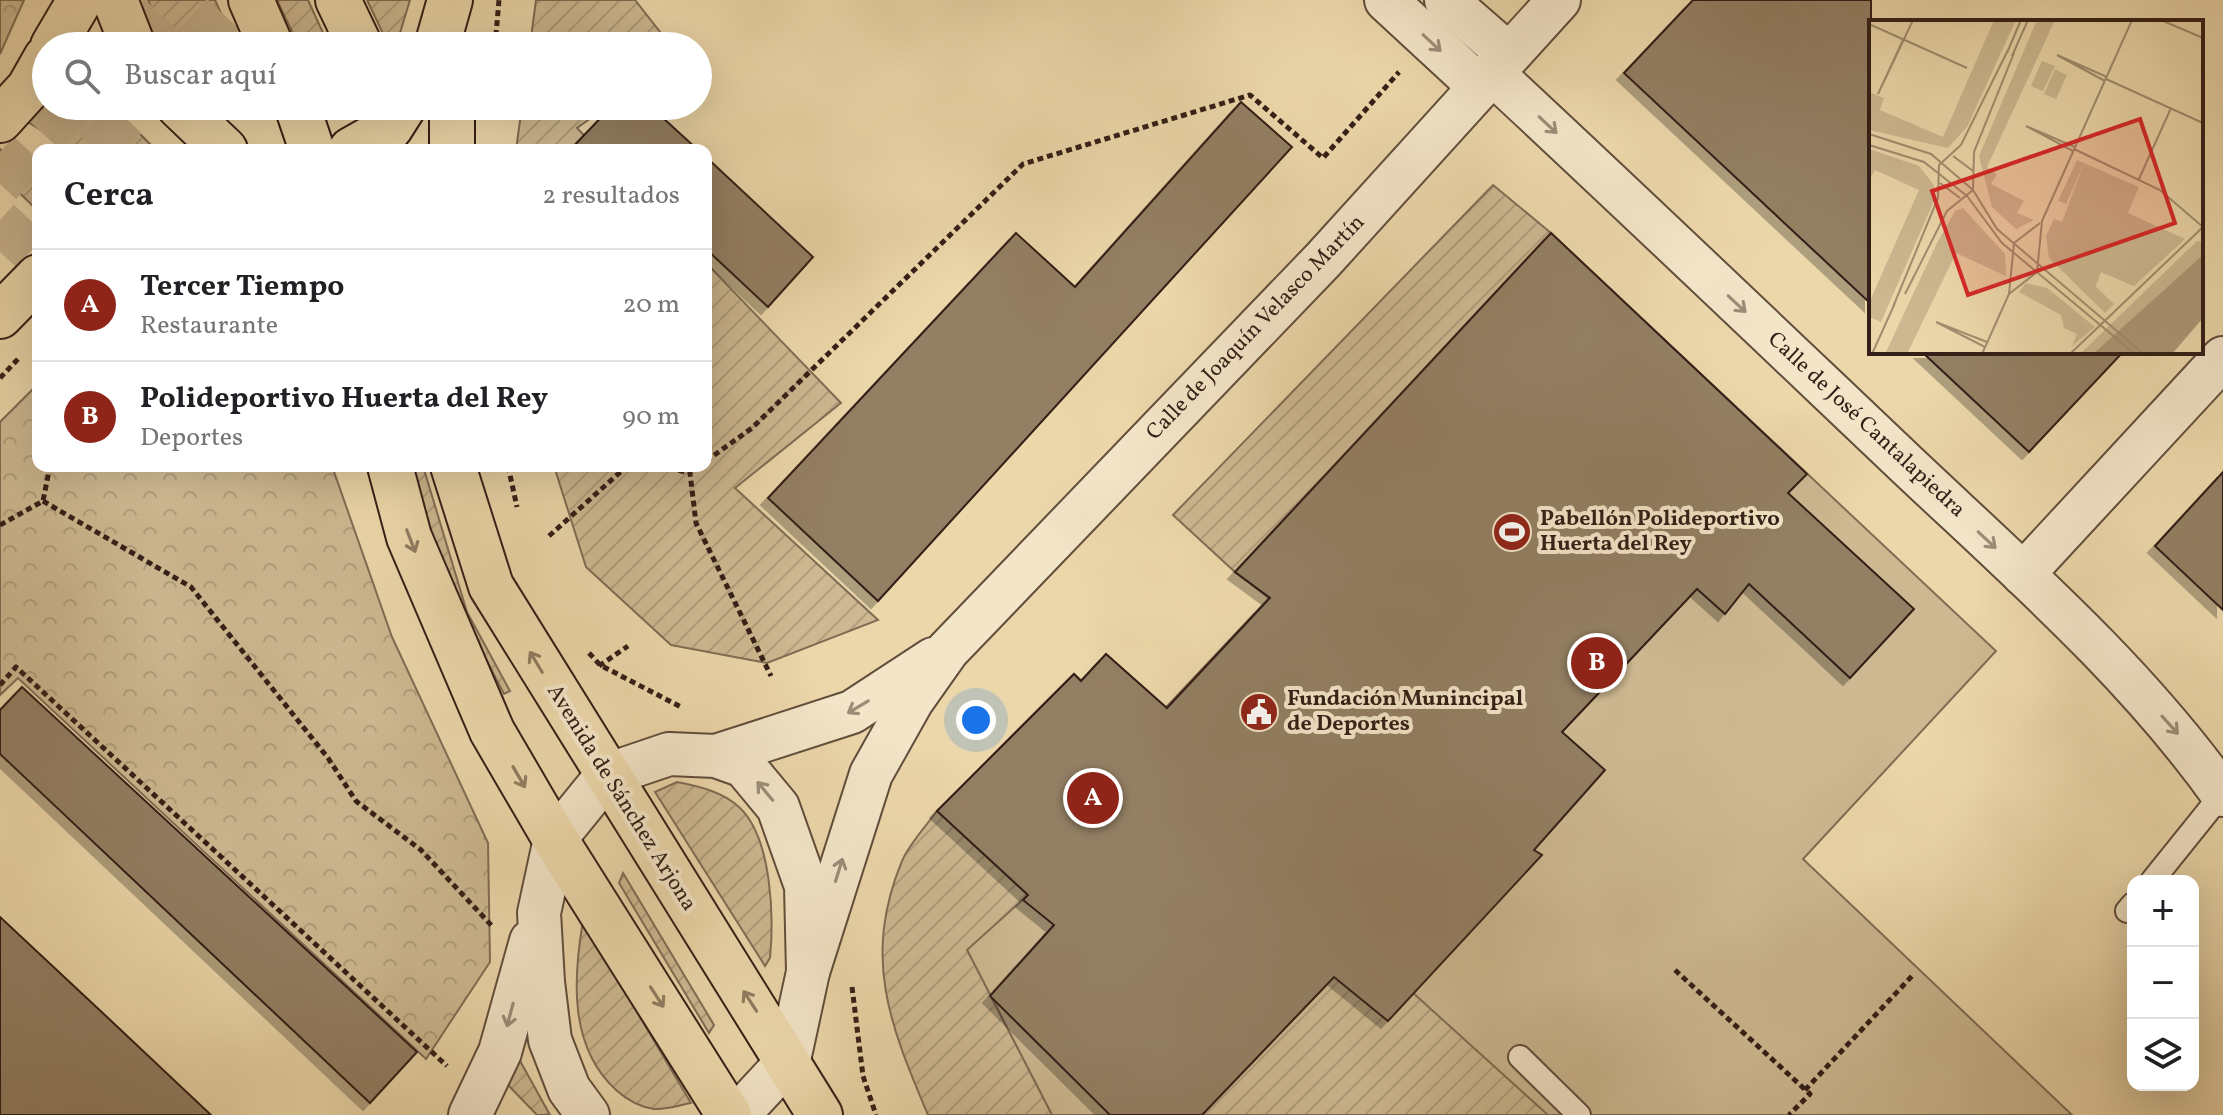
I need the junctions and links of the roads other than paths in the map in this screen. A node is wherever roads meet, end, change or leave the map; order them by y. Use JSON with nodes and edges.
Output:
{"nodes":[{"id":1,"x":80,"y":0,"type":"edge"},
{"id":2,"x":115,"y":0,"type":"edge"},
{"id":3,"x":251,"y":0,"type":"edge"},
{"id":4,"x":338,"y":0,"type":"edge"},
{"id":5,"x":1386,"y":0,"type":"edge"},
{"id":6,"x":1446,"y":0,"type":"edge"},
{"id":7,"x":1559,"y":0,"type":"edge"},
{"id":8,"x":61,"y":32,"type":"edge"},
{"id":9,"x":128,"y":32,"type":"edge"},
{"id":10,"x":265,"y":32,"type":"edge"},
{"id":11,"x":353,"y":32,"type":"edge"},
{"id":12,"x":1492,"y":71,"type":"junction"},
{"id":13,"x":32,"y":83,"type":"edge"},
{"id":14,"x":0,"y":120,"type":"edge"},
{"id":15,"x":194,"y":120,"type":"edge"},
{"id":16,"x":302,"y":120,"type":"edge"},
{"id":17,"x":452,"y":120,"type":"edge"},
{"id":18,"x":393,"y":122,"type":"edge"},
{"id":19,"x":219,"y":144,"type":"edge"},
{"id":20,"x":310,"y":144,"type":"edge"},
{"id":21,"x":360,"y":144,"type":"edge"},
{"id":22,"x":452,"y":144,"type":"edge"},
{"id":23,"x":32,"y":283,"type":"edge"},
{"id":24,"x":0,"y":316,"type":"edge"},
{"id":25,"x":2223,"y":358,"type":"edge"},
{"id":26,"x":392,"y":472,"type":"edge"},
{"id":27,"x":455,"y":472,"type":"edge"},
{"id":28,"x":2023,"y":574,"type":"junction"},
{"id":29,"x":948,"y":650,"type":"junction"},
{"id":30,"x":716,"y":756,"type":"junction"},
{"id":31,"x":607,"y":775,"type":"junction"},
{"id":32,"x":2223,"y":794,"type":"edge"},
{"id":33,"x":555,"y":839,"type":"junction"},
{"id":34,"x":2157,"y":875,"type":"edge"},
{"id":35,"x":539,"y":913,"type":"junction"},
{"id":36,"x":808,"y":972,"type":"junction"},
{"id":37,"x":1520,"y":1057,"type":"dead end"},
{"id":38,"x":789,"y":1060,"type":"junction"},
{"id":39,"x":470,"y":1115,"type":"edge"},
{"id":40,"x":588,"y":1115,"type":"edge"},
{"id":41,"x":729,"y":1115,"type":"edge"},
{"id":42,"x":738,"y":1115,"type":"edge"},
{"id":43,"x":820,"y":1115,"type":"edge"},
{"id":44,"x":1579,"y":1115,"type":"edge"}],
"edges":[{"from":1,"to":8,"type":"main road"},
{"from":2,"to":9,"type":"main road"},
{"from":3,"to":10,"type":"main road"},
{"from":4,"to":11,"type":"main road"},
{"from":5,"to":12,"type":"street","name":"Calle de José Cantalapiedra","one_way":true},
{"from":6,"to":12,"type":"street","name":"Calle de José Cantalapiedra"},
{"from":7,"to":12,"type":"street","name":"Calle de Joaquín Velasco Martín"},
{"from":12,"to":28,"type":"street","name":"Calle de José Cantalapiedra","one_way":true},
{"from":12,"to":29,"type":"street","name":"Calle de Joaquín Velasco Martín"},
{"from":13,"to":14,"type":"main road"},
{"from":15,"to":19,"type":"main road"},
{"from":16,"to":20,"type":"main road"},
{"from":17,"to":22,"type":"main road"},
{"from":18,"to":21,"type":"main road"},
{"from":23,"to":24,"type":"main road"},
{"from":25,"to":28,"type":"street"},
{"from":26,"to":33,"type":"main road","one_way":true},
{"from":31,"to":27,"type":"main road","name":"Avenida de Sánchez Arjona","one_way":true},
{"from":28,"to":32,"type":"street","name":"Calle de José Cantalapiedra","one_way":true},
{"from":29,"to":30,"type":"street","name":"Calle de Joaquín Velasco Martín","one_way":true},
{"from":36,"to":29,"type":"street","name":"Calle de Joaquín Velasco Martín","one_way":true},
{"from":30,"to":31,"type":"street"},
{"from":36,"to":30,"type":"street","one_way":true},
{"from":31,"to":33,"type":"street"},
{"from":38,"to":31,"type":"main road","name":"Avenida de Sánchez Arjona","one_way":true},
{"from":32,"to":34,"type":"lane"},
{"from":33,"to":35,"type":"street"},
{"from":33,"to":41,"type":"main road","one_way":true},
{"from":35,"to":39,"type":"street","one_way":true},
{"from":35,"to":40,"type":"street"},
{"from":36,"to":38,"type":"street"},
{"from":37,"to":44,"type":"lane"},
{"from":38,"to":42,"type":"street"},
{"from":38,"to":43,"type":"main road","name":"Avenida de Sánchez Arjona"}]}
